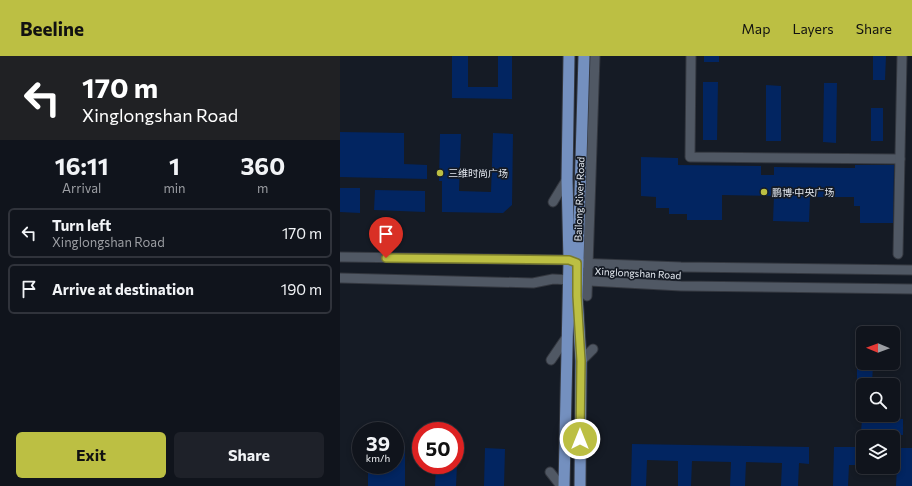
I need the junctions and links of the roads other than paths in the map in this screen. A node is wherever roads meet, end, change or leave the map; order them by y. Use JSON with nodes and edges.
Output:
{"nodes":[{"id":1,"x":569,"y":56,"type":"edge"},
{"id":2,"x":584,"y":56,"type":"edge"},
{"id":3,"x":595,"y":56,"type":"edge"},
{"id":4,"x":691,"y":56,"type":"edge"},
{"id":5,"x":902,"y":56,"type":"edge"},
{"id":6,"x":584,"y":72,"type":"junction"},
{"id":7,"x":595,"y":90,"type":"junction"},
{"id":8,"x":900,"y":159,"type":"junction"},
{"id":9,"x":591,"y":175,"type":"junction"},
{"id":10,"x":567,"y":179,"type":"junction"},
{"id":11,"x":580,"y":198,"type":"junction"},
{"id":12,"x":553,"y":202,"type":"dead end"},
{"id":13,"x":898,"y":254,"type":"dead end"},
{"id":14,"x":340,"y":257,"type":"edge"},
{"id":15,"x":578,"y":262,"type":"junction"},
{"id":16,"x":912,"y":270,"type":"edge"},
{"id":17,"x":340,"y":278,"type":"edge"},
{"id":18,"x":578,"y":280,"type":"junction"},
{"id":19,"x":912,"y":289,"type":"edge"},
{"id":20,"x":587,"y":296,"type":"dead end"},
{"id":21,"x":566,"y":338,"type":"junction"},
{"id":22,"x":593,"y":350,"type":"dead end"},
{"id":23,"x":551,"y":360,"type":"dead end"},
{"id":24,"x":581,"y":361,"type":"junction"},
{"id":25,"x":550,"y":472,"type":"dead end"},
{"id":26,"x":562,"y":486,"type":"edge"},
{"id":27,"x":580,"y":486,"type":"edge"}],
"edges":[{"from":1,"to":10,"type":"main road","name":"Bailong River Road"},
{"from":2,"to":6,"type":"main road","name":"Bailong River Road"},
{"from":3,"to":7,"type":"street","name":"Bailong River Road"},
{"from":4,"to":8,"type":"street"},
{"from":5,"to":8,"type":"street"},
{"from":6,"to":7,"type":"street"},
{"from":6,"to":11,"type":"main road","name":"Bailong River Road"},
{"from":7,"to":9,"type":"street","name":"Bailong River Road"},
{"from":8,"to":13,"type":"street"},
{"from":9,"to":11,"type":"street"},
{"from":9,"to":15,"type":"street","name":"Bailong River Road"},
{"from":10,"to":12,"type":"street"},
{"from":10,"to":15,"type":"main road","name":"Bailong River Road"},
{"from":11,"to":15,"type":"main road","name":"Bailong River Road"},
{"from":14,"to":15,"type":"street","name":"Xinglongshan Road"},
{"from":15,"to":16,"type":"street","name":"Xinglongshan Road"},
{"from":15,"to":18,"type":"main road","name":"Bailong River Road"},
{"from":17,"to":18,"type":"street","name":"Xinglongshan Road"},
{"from":18,"to":19,"type":"street","name":"Xinglongshan Road"},
{"from":18,"to":20,"type":"street","name":"Bailong River Road"},
{"from":18,"to":21,"type":"main road","name":"Bailong River Road"},
{"from":18,"to":24,"type":"main road","name":"Bailong River Road"},
{"from":21,"to":23,"type":"street"},
{"from":21,"to":26,"type":"main road","name":"Bailong River Road"},
{"from":22,"to":24,"type":"street"},
{"from":24,"to":27,"type":"main road","name":"Bailong River Road"},
{"from":25,"to":26,"type":"street"}]}
